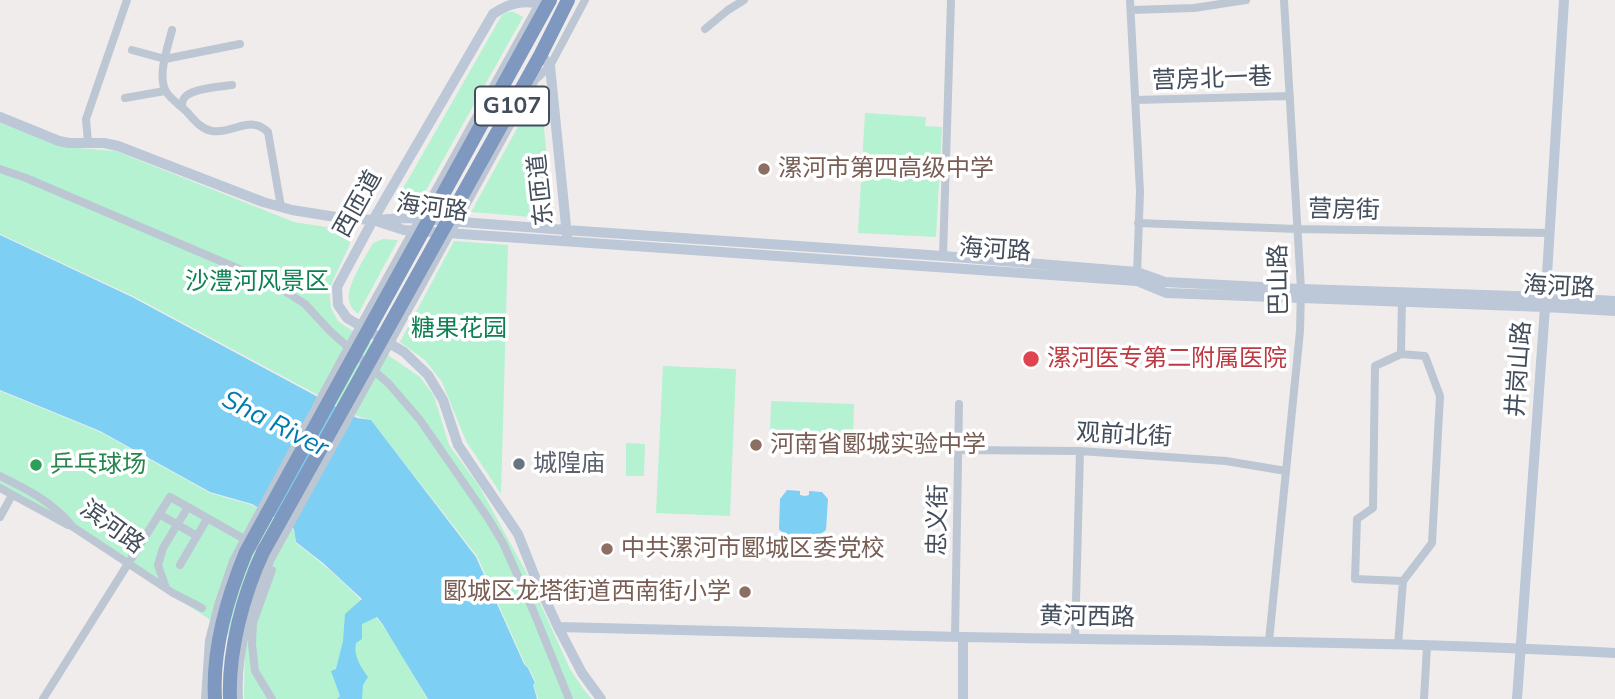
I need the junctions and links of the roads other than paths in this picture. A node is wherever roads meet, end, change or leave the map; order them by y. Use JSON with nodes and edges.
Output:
{"nodes":[{"id":1,"x":127,"y":0,"type":"edge"},
{"id":2,"x":568,"y":0,"type":"edge"},
{"id":3,"x":585,"y":0,"type":"edge"},
{"id":4,"x":744,"y":0,"type":"edge"},
{"id":5,"x":951,"y":0,"type":"edge"},
{"id":6,"x":1130,"y":0,"type":"edge"},
{"id":7,"x":1246,"y":0,"type":"edge"},
{"id":8,"x":1284,"y":0,"type":"edge"},
{"id":9,"x":1564,"y":0,"type":"edge"},
{"id":10,"x":545,"y":2,"type":"edge"},
{"id":11,"x":1131,"y":10,"type":"junction"},
{"id":12,"x":705,"y":29,"type":"dead end"},
{"id":13,"x":172,"y":30,"type":"dead end"},
{"id":14,"x":240,"y":44,"type":"dead end"},
{"id":15,"x":132,"y":50,"type":"dead end"},
{"id":16,"x":165,"y":59,"type":"junction"},
{"id":17,"x":546,"y":60,"type":"junction"},
{"id":18,"x":232,"y":85,"type":"dead end"},
{"id":19,"x":165,"y":91,"type":"junction"},
{"id":20,"x":1290,"y":96,"type":"junction"},
{"id":21,"x":125,"y":98,"type":"dead end"},
{"id":22,"x":1135,"y":100,"type":"junction"},
{"id":23,"x":182,"y":107,"type":"junction"},
{"id":24,"x":0,"y":117,"type":"edge"},
{"id":25,"x":88,"y":142,"type":"junction"},
{"id":26,"x":0,"y":169,"type":"edge"},
{"id":27,"x":281,"y":207,"type":"junction"},
{"id":28,"x":373,"y":220,"type":"junction"},
{"id":29,"x":1138,"y":223,"type":"junction"},
{"id":30,"x":1297,"y":229,"type":"junction"},
{"id":31,"x":1550,"y":233,"type":"junction"},
{"id":32,"x":567,"y":236,"type":"junction"},
{"id":33,"x":943,"y":256,"type":"junction"},
{"id":34,"x":1137,"y":276,"type":"junction"},
{"id":35,"x":1301,"y":294,"type":"junction"},
{"id":36,"x":1402,"y":297,"type":"junction"},
{"id":37,"x":1615,"y":301,"type":"edge"},
{"id":38,"x":1545,"y":302,"type":"junction"},
{"id":39,"x":1615,"y":311,"type":"edge"},
{"id":40,"x":380,"y":325,"type":"junction"},
{"id":41,"x":1401,"y":354,"type":"junction"},
{"id":42,"x":959,"y":404,"type":"dead end"},
{"id":43,"x":959,"y":450,"type":"junction"},
{"id":44,"x":1080,"y":451,"type":"junction"},
{"id":45,"x":1286,"y":471,"type":"junction"},
{"id":46,"x":0,"y":475,"type":"edge"},
{"id":47,"x":0,"y":488,"type":"edge"},
{"id":48,"x":12,"y":495,"type":"junction"},
{"id":49,"x":188,"y":507,"type":"junction"},
{"id":50,"x":159,"y":514,"type":"junction"},
{"id":51,"x":0,"y":517,"type":"edge"},
{"id":52,"x":207,"y":519,"type":"junction"},
{"id":53,"x":178,"y":525,"type":"junction"},
{"id":54,"x":73,"y":527,"type":"junction"},
{"id":55,"x":197,"y":536,"type":"junction"},
{"id":56,"x":128,"y":564,"type":"junction"},
{"id":57,"x":180,"y":565,"type":"dead end"},
{"id":58,"x":1402,"y":581,"type":"junction"},
{"id":59,"x":166,"y":589,"type":"junction"},
{"id":60,"x":202,"y":608,"type":"dead end"},
{"id":61,"x":558,"y":627,"type":"junction"},
{"id":62,"x":959,"y":637,"type":"junction"},
{"id":63,"x":1075,"y":638,"type":"junction"},
{"id":64,"x":214,"y":640,"type":"junction"},
{"id":65,"x":1269,"y":641,"type":"junction"},
{"id":66,"x":239,"y":643,"type":"junction"},
{"id":67,"x":1398,"y":645,"type":"junction"},
{"id":68,"x":1427,"y":646,"type":"junction"},
{"id":69,"x":1520,"y":648,"type":"junction"},
{"id":70,"x":1615,"y":653,"type":"edge"},
{"id":71,"x":43,"y":699,"type":"edge"},
{"id":72,"x":205,"y":699,"type":"edge"},
{"id":73,"x":215,"y":699,"type":"edge"},
{"id":74,"x":230,"y":699,"type":"edge"},
{"id":75,"x":239,"y":699,"type":"edge"},
{"id":76,"x":272,"y":699,"type":"edge"},
{"id":77,"x":569,"y":699,"type":"edge"},
{"id":78,"x":601,"y":699,"type":"edge"},
{"id":79,"x":963,"y":699,"type":"edge"},
{"id":80,"x":1424,"y":699,"type":"edge"},
{"id":81,"x":1517,"y":699,"type":"edge"}],
"edges":[{"from":1,"to":25,"type":"street"},
{"from":2,"to":17,"type":"highway","number":"G107"},
{"from":3,"to":17,"type":"street"},
{"from":4,"to":12,"type":"street"},
{"from":5,"to":33,"type":"street"},
{"from":6,"to":11,"type":"street"},
{"from":7,"to":11,"type":"street"},
{"from":8,"to":20,"type":"street","name":"巴山路"},
{"from":9,"to":31,"type":"street","name":"井岗山路"},
{"from":10,"to":28,"type":"street","name":"西匝道"},
{"from":10,"to":40,"type":"highway","number":"G107"},
{"from":11,"to":22,"type":"street"},
{"from":13,"to":16,"type":"street"},
{"from":14,"to":16,"type":"street"},
{"from":15,"to":16,"type":"street"},
{"from":16,"to":19,"type":"street"},
{"from":17,"to":32,"type":"street","name":"东匝道"},
{"from":17,"to":40,"type":"highway","number":"G107"},
{"from":18,"to":23,"type":"street"},
{"from":19,"to":21,"type":"street"},
{"from":19,"to":23,"type":"street"},
{"from":20,"to":22,"type":"street","name":"营房北一巷"},
{"from":20,"to":30,"type":"street","name":"巴山路"},
{"from":22,"to":29,"type":"street"},
{"from":23,"to":27,"type":"street"},
{"from":24,"to":25,"type":"street","name":"海河路"},
{"from":25,"to":27,"type":"street","name":"海河路"},
{"from":26,"to":77,"type":"street"},
{"from":27,"to":28,"type":"street","name":"海河路"},
{"from":28,"to":32,"type":"street","name":"海河路"},
{"from":28,"to":61,"type":"street","name":"西匝道"},
{"from":29,"to":30,"type":"street","name":"营房街"},
{"from":29,"to":34,"type":"street"},
{"from":30,"to":31,"type":"street","name":"营房街"},
{"from":30,"to":35,"type":"street","name":"巴山路"},
{"from":31,"to":38,"type":"street","name":"井岗山路"},
{"from":32,"to":33,"type":"street","name":"海河路"},
{"from":32,"to":34,"type":"street","name":"海河路"},
{"from":33,"to":34,"type":"street","name":"海河路"},
{"from":34,"to":35,"type":"street","name":"海河路"},
{"from":35,"to":36,"type":"street","name":"海河路"},
{"from":35,"to":45,"type":"street","name":"巴山路"},
{"from":36,"to":38,"type":"street","name":"海河路"},
{"from":36,"to":41,"type":"street"},
{"from":37,"to":38,"type":"street","name":"海河路"},
{"from":38,"to":39,"type":"street","name":"海河路"},
{"from":38,"to":69,"type":"street","name":"井岗山路"},
{"from":40,"to":64,"type":"highway","number":"G107"},
{"from":40,"to":66,"type":"highway","number":"G107"},
{"from":41,"to":58,"type":"street"},
{"from":41,"to":58,"type":"street"},
{"from":42,"to":43,"type":"street","name":"忠义街"},
{"from":43,"to":44,"type":"street","name":"观前北街"},
{"from":43,"to":62,"type":"street","name":"忠义街"},
{"from":44,"to":45,"type":"street","name":"观前北街"},
{"from":44,"to":63,"type":"street"},
{"from":45,"to":65,"type":"street","name":"巴山路"},
{"from":46,"to":54,"type":"street","name":"滨河路"},
{"from":47,"to":48,"type":"street"},
{"from":48,"to":51,"type":"street"},
{"from":48,"to":54,"type":"street"},
{"from":49,"to":50,"type":"street"},
{"from":49,"to":52,"type":"street"},
{"from":49,"to":53,"type":"street","name":"滨河路"},
{"from":50,"to":53,"type":"street"},
{"from":50,"to":56,"type":"street"},
{"from":52,"to":55,"type":"street"},
{"from":52,"to":76,"type":"street"},
{"from":53,"to":55,"type":"street"},
{"from":53,"to":59,"type":"street","name":"滨河路"},
{"from":54,"to":56,"type":"street","name":"滨河路"},
{"from":55,"to":57,"type":"street"},
{"from":56,"to":59,"type":"street","name":"滨河路"},
{"from":56,"to":71,"type":"street"},
{"from":58,"to":67,"type":"street"},
{"from":59,"to":60,"type":"street","name":"滨河路"},
{"from":61,"to":62,"type":"street","name":"黄河西路"},
{"from":61,"to":78,"type":"street","name":"西匝道"},
{"from":62,"to":63,"type":"street","name":"黄河西路"},
{"from":62,"to":79,"type":"street"},
{"from":63,"to":65,"type":"street","name":"黄河西路"},
{"from":64,"to":72,"type":"street"},
{"from":64,"to":73,"type":"highway","number":"G107"},
{"from":65,"to":67,"type":"street","name":"黄河西路"},
{"from":66,"to":74,"type":"highway","number":"G107"},
{"from":66,"to":75,"type":"street"},
{"from":67,"to":68,"type":"street","name":"黄河西路"},
{"from":68,"to":69,"type":"street","name":"黄河西路"},
{"from":68,"to":80,"type":"street"},
{"from":69,"to":70,"type":"street","name":"黄河西路"},
{"from":69,"to":81,"type":"street","name":"井岗山路"}]}
